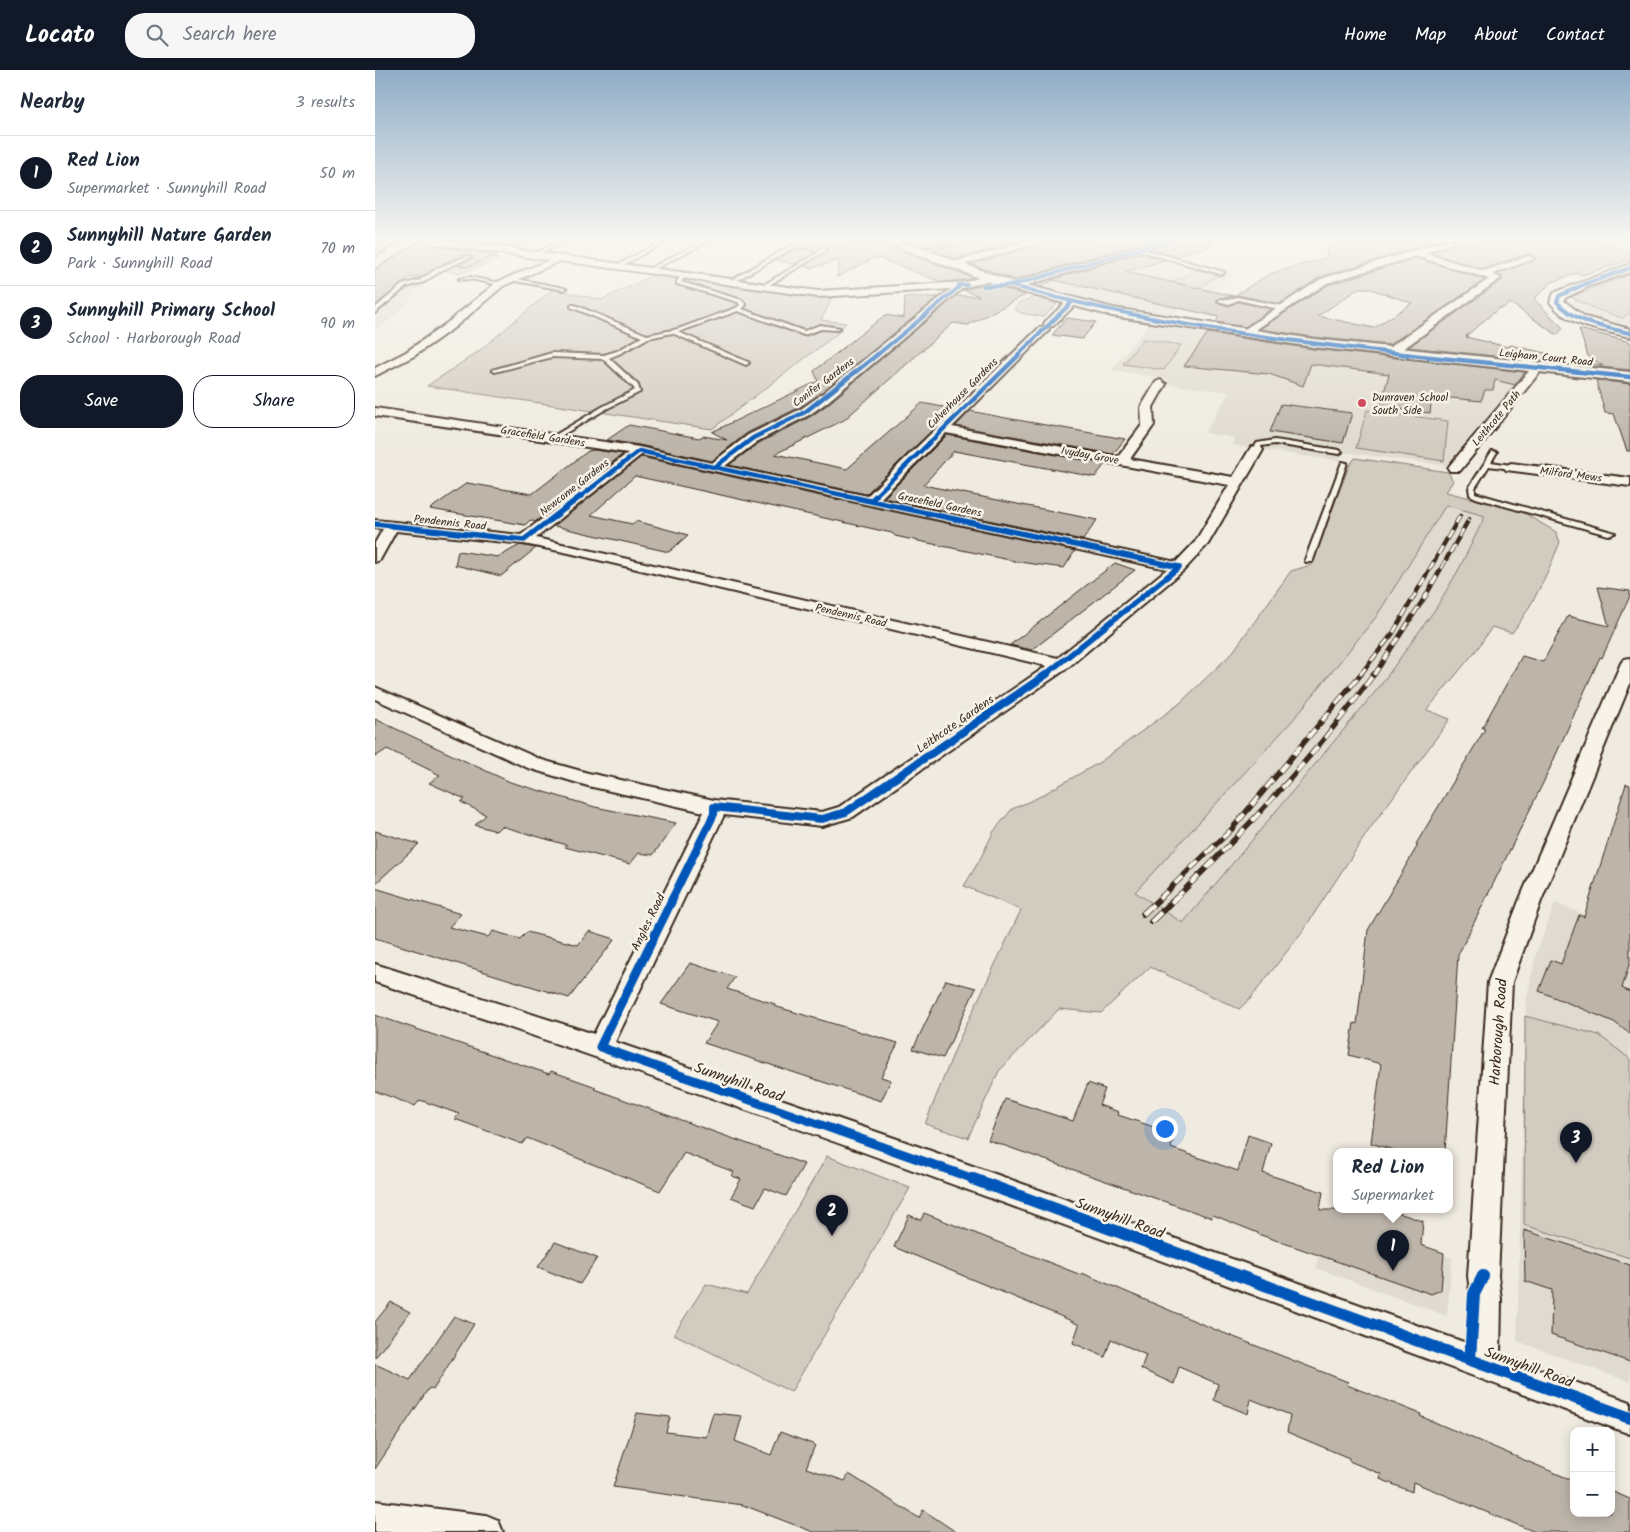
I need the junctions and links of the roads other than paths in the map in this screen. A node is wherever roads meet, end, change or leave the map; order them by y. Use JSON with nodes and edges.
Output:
{"nodes":[{"id":1,"x":470,"y":309,"type":"edge"},
{"id":2,"x":581,"y":309,"type":"edge"},
{"id":3,"x":738,"y":309,"type":"joint"},
{"id":4,"x":932,"y":309,"type":"edge"},
{"id":5,"x":1063,"y":309,"type":"edge"},
{"id":6,"x":1101,"y":309,"type":"edge"},
{"id":7,"x":1281,"y":309,"type":"edge"},
{"id":8,"x":1451,"y":309,"type":"edge"},
{"id":9,"x":1564,"y":309,"type":"edge"},
{"id":10,"x":837,"y":328,"type":"dead end"},
{"id":11,"x":671,"y":331,"type":"junction"},
{"id":12,"x":1630,"y":333,"type":"edge"},
{"id":13,"x":1242,"y":334,"type":"junction"},
{"id":14,"x":646,"y":337,"type":"junction"},
{"id":15,"x":1392,"y":352,"type":"junction"},
{"id":16,"x":605,"y":357,"type":"junction"},
{"id":17,"x":746,"y":363,"type":"dead end"},
{"id":18,"x":1534,"y":367,"type":"junction"},
{"id":19,"x":495,"y":370,"type":"dead end"},
{"id":20,"x":375,"y":373,"type":"edge"},
{"id":21,"x":1630,"y":377,"type":"edge"},
{"id":22,"x":1160,"y":384,"type":"dead end"},
{"id":23,"x":375,"y":412,"type":"edge"},
{"id":24,"x":943,"y":429,"type":"junction"},
{"id":25,"x":555,"y":438,"type":"junction"},
{"id":26,"x":1255,"y":450,"type":"joint"},
{"id":27,"x":639,"y":451,"type":"junction"},
{"id":28,"x":1339,"y":452,"type":"dead end"},
{"id":29,"x":1494,"y":452,"type":"dead end"},
{"id":30,"x":1122,"y":460,"type":"junction"},
{"id":31,"x":1344,"y":463,"type":"dead end"},
{"id":32,"x":1487,"y":464,"type":"junction"},
{"id":33,"x":715,"y":466,"type":"junction"},
{"id":34,"x":1511,"y":467,"type":"joint"},
{"id":35,"x":1455,"y":468,"type":"dead end"},
{"id":36,"x":1237,"y":482,"type":"junction"},
{"id":37,"x":1630,"y":482,"type":"edge"},
{"id":38,"x":870,"y":501,"type":"junction"},
{"id":39,"x":375,"y":524,"type":"edge"},
{"id":40,"x":391,"y":527,"type":"junction"},
{"id":41,"x":1611,"y":533,"type":"dead end"},
{"id":42,"x":524,"y":540,"type":"junction"},
{"id":43,"x":375,"y":557,"type":"edge"},
{"id":44,"x":1309,"y":560,"type":"dead end"},
{"id":45,"x":1179,"y":567,"type":"junction"},
{"id":46,"x":1630,"y":663,"type":"edge"},
{"id":47,"x":1059,"y":665,"type":"junction"},
{"id":48,"x":375,"y":692,"type":"edge"},
{"id":49,"x":714,"y":806,"type":"junction"},
{"id":50,"x":375,"y":973,"type":"edge"},
{"id":51,"x":600,"y":1047,"type":"junction"},
{"id":52,"x":1484,"y":1366,"type":"junction"},
{"id":53,"x":1630,"y":1418,"type":"edge"},
{"id":54,"x":375,"y":1518,"type":"edge"},
{"id":55,"x":486,"y":1532,"type":"edge"}],
"edges":[{"from":1,"to":20,"type":"street"},
{"from":2,"to":14,"type":"lane"},
{"from":3,"to":10,"type":"lane"},
{"from":3,"to":11,"type":"lane"},
{"from":4,"to":33,"type":"street","name":"Conifer Gardens"},
{"from":5,"to":24,"type":"street","name":"Culverhouse Gardens"},
{"from":6,"to":13,"type":"street","name":"Leigham Court Road"},
{"from":7,"to":13,"type":"street"},
{"from":8,"to":15,"type":"street"},
{"from":9,"to":12,"type":"street"},
{"from":11,"to":14,"type":"lane"},
{"from":11,"to":17,"type":"lane"},
{"from":13,"to":15,"type":"street","name":"Leigham Court Road"},
{"from":14,"to":16,"type":"lane"},
{"from":15,"to":18,"type":"street","name":"Leigham Court Road"},
{"from":16,"to":19,"type":"lane"},
{"from":16,"to":25,"type":"lane"},
{"from":18,"to":21,"type":"street","name":"Leigham Court Road"},
{"from":18,"to":35,"type":"street","name":"Leithcote Path"},
{"from":22,"to":30,"type":"street"},
{"from":23,"to":25,"type":"street","name":"Gracefield Gardens"},
{"from":24,"to":30,"type":"street","name":"Ivyday Grove"},
{"from":24,"to":38,"type":"street","name":"Culverhouse Gardens"},
{"from":25,"to":27,"type":"street","name":"Gracefield Gardens"},
{"from":26,"to":28,"type":"lane"},
{"from":26,"to":36,"type":"street","name":"Leithcote Gardens"},
{"from":27,"to":33,"type":"street","name":"Gracefield Gardens"},
{"from":27,"to":42,"type":"street","name":"Newcome Gardens"},
{"from":29,"to":32,"type":"lane"},
{"from":30,"to":36,"type":"street","name":"Ivyday Grove"},
{"from":31,"to":44,"type":"lane"},
{"from":32,"to":34,"type":"lane"},
{"from":32,"to":41,"type":"lane"},
{"from":33,"to":38,"type":"street","name":"Gracefield Gardens"},
{"from":34,"to":37,"type":"street","name":"Milford Mews"},
{"from":36,"to":45,"type":"street","name":"Leithcote Gardens"},
{"from":38,"to":45,"type":"street","name":"Gracefield Gardens"},
{"from":39,"to":40,"type":"street","name":"Pendennis Road"},
{"from":40,"to":42,"type":"street","name":"Pendennis Road"},
{"from":40,"to":43,"type":"street"},
{"from":42,"to":47,"type":"street","name":"Pendennis Road"},
{"from":45,"to":47,"type":"street","name":"Leithcote Gardens"},
{"from":46,"to":52,"type":"street","name":"Harborough Road"},
{"from":47,"to":49,"type":"street","name":"Leithcote Gardens"},
{"from":48,"to":49,"type":"street"},
{"from":49,"to":51,"type":"street","name":"Angles Road"},
{"from":50,"to":51,"type":"street","name":"Sunnyhill Road"},
{"from":51,"to":52,"type":"street","name":"Sunnyhill Road"},
{"from":52,"to":53,"type":"street","name":"Sunnyhill Road"},
{"from":54,"to":55,"type":"street"}]}
